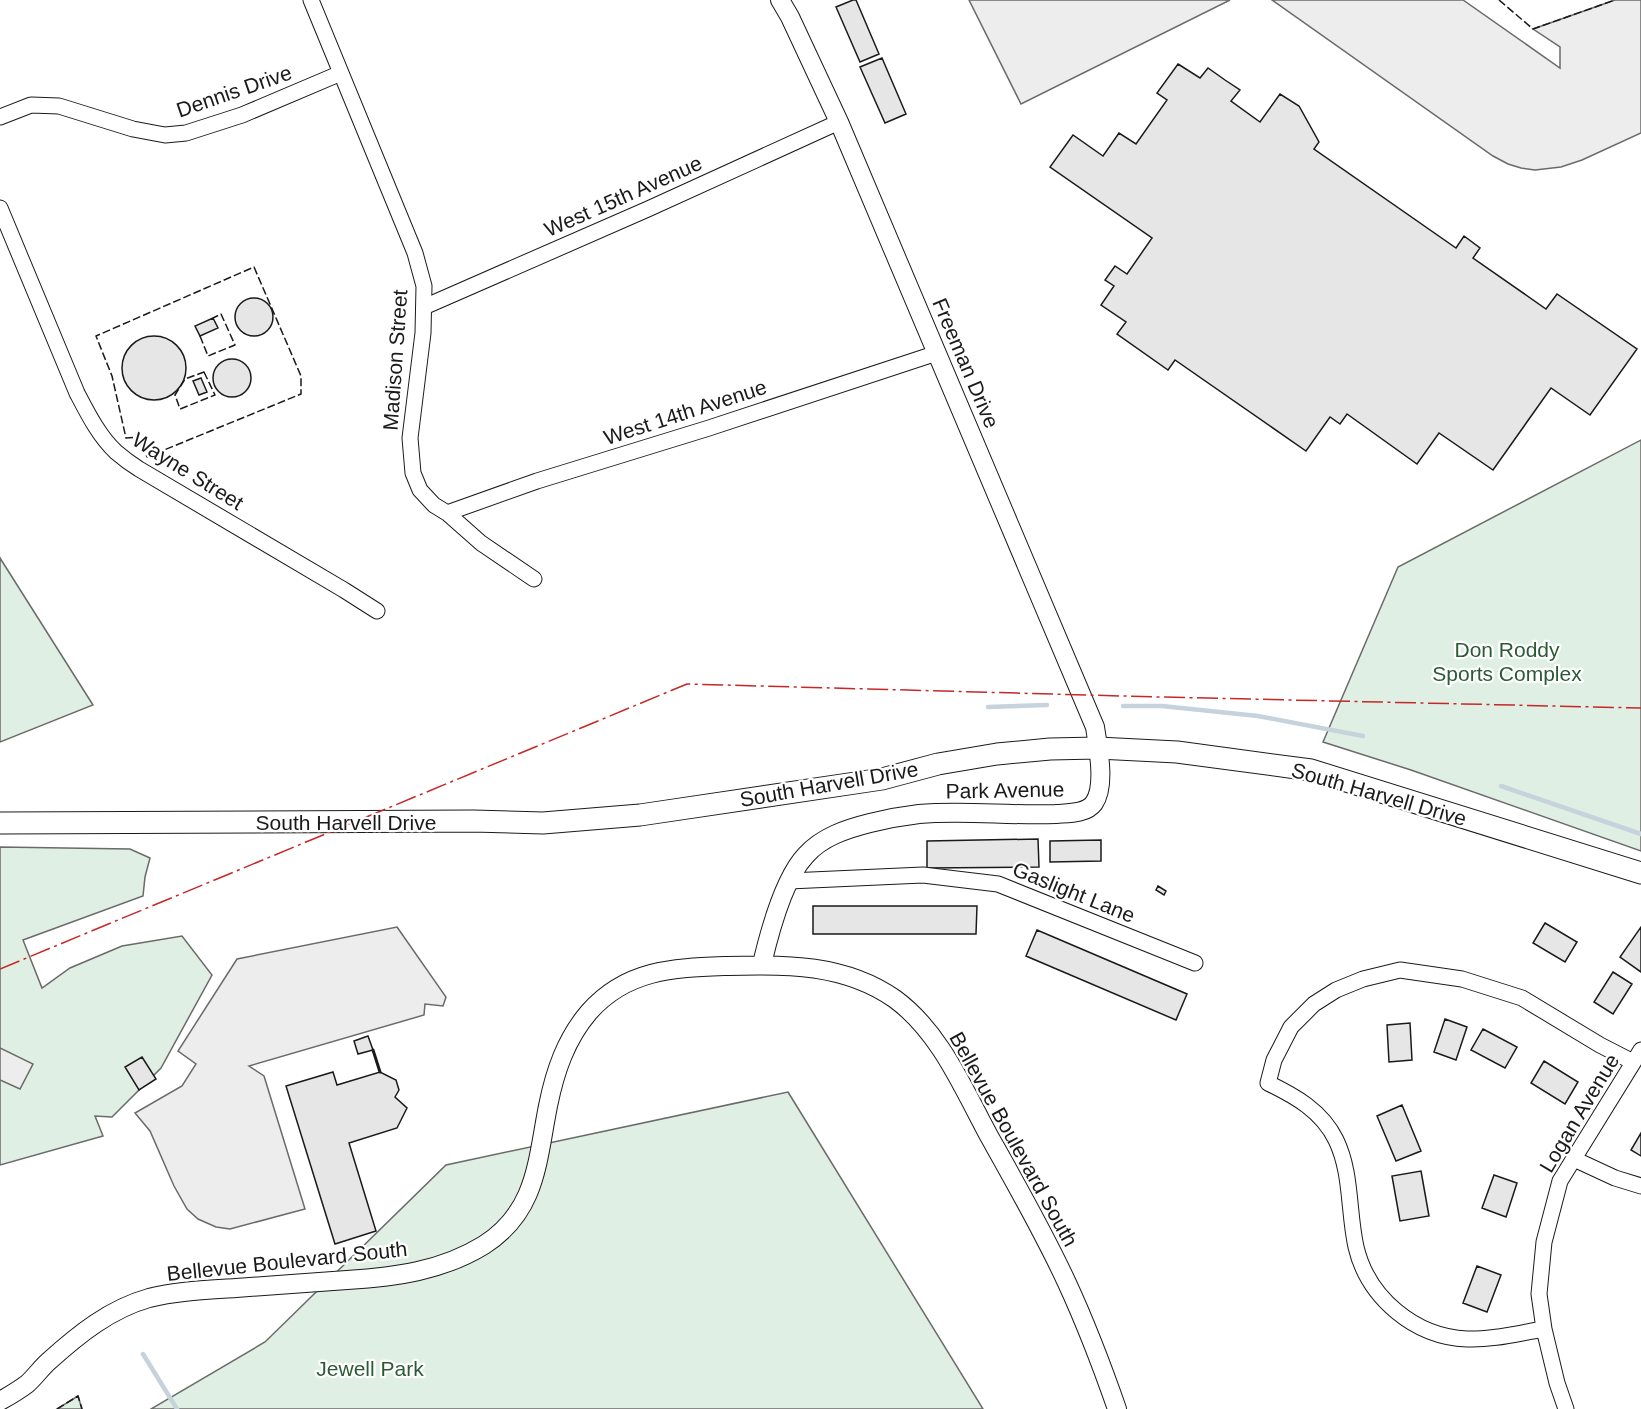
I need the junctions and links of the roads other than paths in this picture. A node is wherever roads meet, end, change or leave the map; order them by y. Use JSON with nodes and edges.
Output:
{"nodes":[{"id":1,"x":311,"y":0,"type":"edge"},
{"id":2,"x":780,"y":0,"type":"edge"},
{"id":3,"x":341,"y":73,"type":"junction"},
{"id":4,"x":0,"y":117,"type":"edge"},
{"id":5,"x":839,"y":122,"type":"junction"},
{"id":6,"x":0,"y":208,"type":"edge"},
{"id":7,"x":424,"y":307,"type":"junction"},
{"id":8,"x":938,"y":353,"type":"junction"},
{"id":9,"x":447,"y":513,"type":"junction"},
{"id":10,"x":534,"y":579,"type":"dead end"},
{"id":11,"x":376,"y":611,"type":"dead end"},
{"id":12,"x":1098,"y":748,"type":"junction"},
{"id":13,"x":0,"y":823,"type":"edge"},
{"id":14,"x":1641,"y":873,"type":"edge"},
{"id":15,"x":789,"y":881,"type":"junction"},
{"id":16,"x":1196,"y":963,"type":"dead end"},
{"id":17,"x":762,"y":964,"type":"junction"},
{"id":18,"x":1637,"y":1056,"type":"edge"},
{"id":19,"x":1574,"y":1159,"type":"junction"},
{"id":20,"x":1641,"y":1186,"type":"edge"},
{"id":21,"x":1544,"y":1329,"type":"junction"},
{"id":22,"x":0,"y":1401,"type":"edge"},
{"id":23,"x":1117,"y":1409,"type":"edge"},
{"id":24,"x":1566,"y":1409,"type":"edge"}],
"edges":[{"from":1,"to":3,"type":"street","name":"Madison Street"},
{"from":2,"to":5,"type":"street","name":"Freeman Drive"},
{"from":3,"to":4,"type":"street","name":"Dennis Drive"},
{"from":3,"to":7,"type":"street","name":"Madison Street"},
{"from":5,"to":7,"type":"street","name":"West 15th Avenue"},
{"from":5,"to":8,"type":"street","name":"Freeman Drive"},
{"from":6,"to":11,"type":"street","name":"Wayne Street"},
{"from":7,"to":9,"type":"street","name":"Madison Street"},
{"from":8,"to":9,"type":"street","name":"West 14th Avenue"},
{"from":8,"to":12,"type":"street","name":"Freeman Drive"},
{"from":9,"to":10,"type":"street","name":"Madison Street"},
{"from":12,"to":13,"type":"main road","name":"South Harvell Drive"},
{"from":12,"to":14,"type":"main road","name":"South Harvell Drive"},
{"from":12,"to":15,"type":"street","name":"Park Avenue"},
{"from":15,"to":16,"type":"street","name":"Gaslight Lane"},
{"from":15,"to":17,"type":"street","name":"Park Avenue"},
{"from":17,"to":22,"type":"street","name":"Bellevue Boulevard South"},
{"from":17,"to":23,"type":"street","name":"Bellevue Boulevard South"},
{"from":18,"to":19,"type":"street","name":"Logan Avenue"},
{"from":18,"to":21,"type":"street"},
{"from":19,"to":20,"type":"street"},
{"from":19,"to":21,"type":"street","name":"Logan Avenue"},
{"from":21,"to":24,"type":"street","name":"Logan Avenue"}]}
